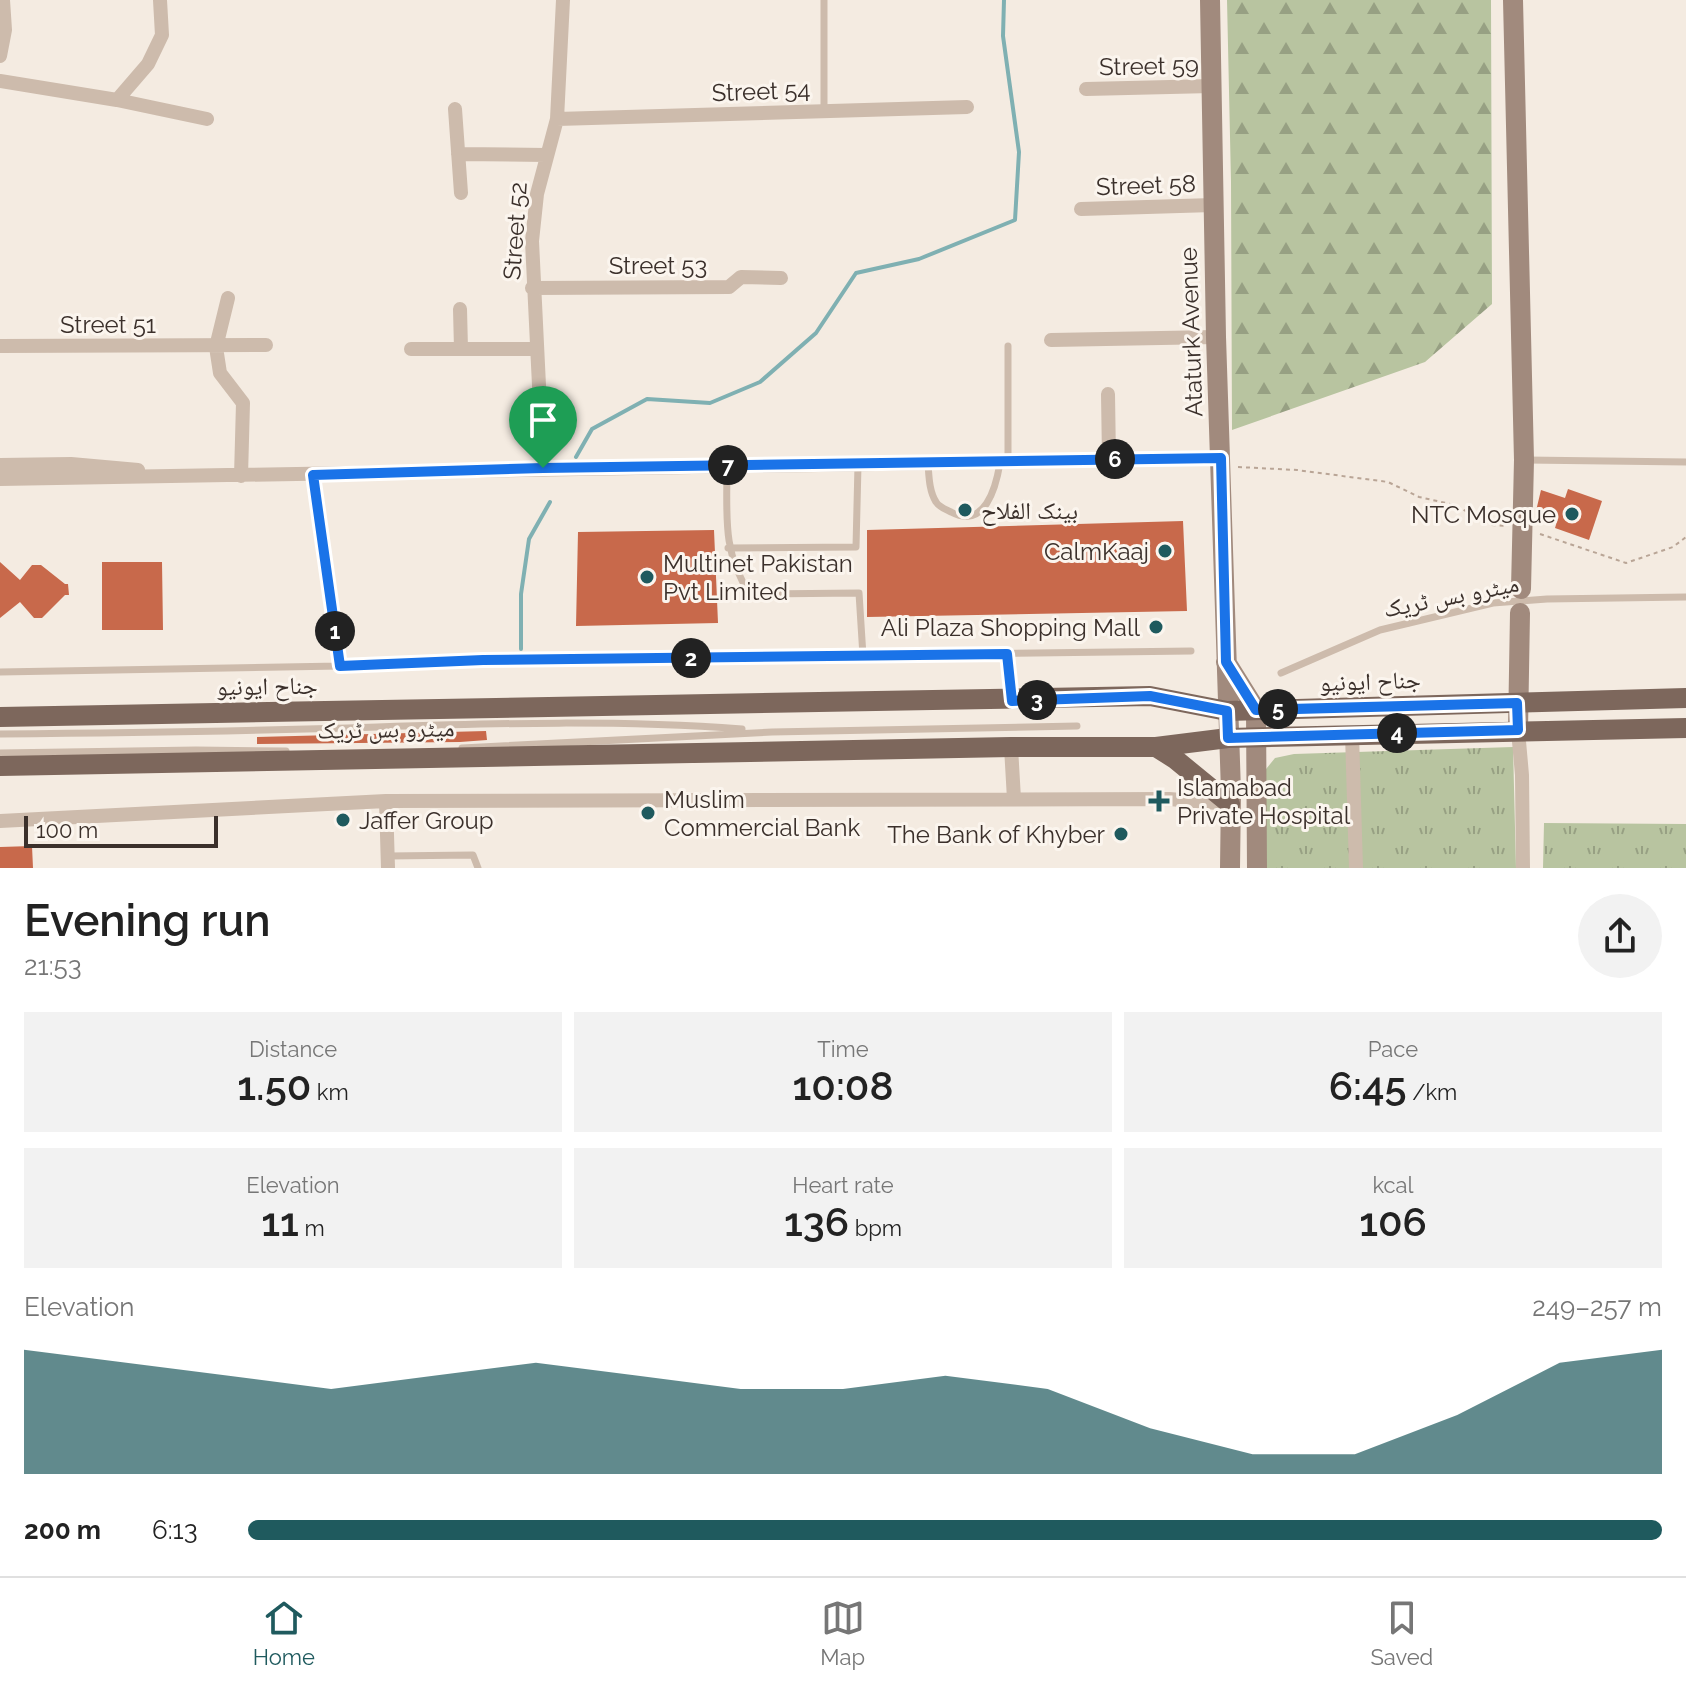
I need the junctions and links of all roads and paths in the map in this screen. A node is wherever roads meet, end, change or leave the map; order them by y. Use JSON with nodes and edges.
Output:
{"nodes":[{"id":1,"x":3,"y":0,"type":"edge"},
{"id":2,"x":160,"y":0,"type":"edge"},
{"id":3,"x":563,"y":0,"type":"edge"},
{"id":4,"x":824,"y":0,"type":"edge"},
{"id":5,"x":1210,"y":0,"type":"edge"},
{"id":6,"x":1513,"y":0,"type":"edge"},
{"id":7,"x":0,"y":56,"type":"edge"},
{"id":8,"x":0,"y":81,"type":"edge"},
{"id":9,"x":1212,"y":86,"type":"junction"},
{"id":10,"x":1086,"y":89,"type":"dead end"},
{"id":11,"x":117,"y":100,"type":"junction"},
{"id":12,"x":967,"y":107,"type":"dead end"},
{"id":13,"x":455,"y":109,"type":"dead end"},
{"id":14,"x":824,"y":111,"type":"junction"},
{"id":15,"x":207,"y":119,"type":"dead end"},
{"id":16,"x":557,"y":119,"type":"junction"},
{"id":17,"x":458,"y":154,"type":"junction"},
{"id":18,"x":546,"y":155,"type":"junction"},
{"id":19,"x":461,"y":193,"type":"dead end"},
{"id":20,"x":1213,"y":205,"type":"junction"},
{"id":21,"x":1081,"y":209,"type":"dead end"},
{"id":22,"x":781,"y":278,"type":"dead end"},
{"id":23,"x":532,"y":288,"type":"junction"},
{"id":24,"x":228,"y":298,"type":"dead end"},
{"id":25,"x":460,"y":309,"type":"dead end"},
{"id":26,"x":1216,"y":337,"type":"junction"},
{"id":27,"x":1051,"y":340,"type":"dead end"},
{"id":28,"x":266,"y":345,"type":"dead end"},
{"id":29,"x":0,"y":346,"type":"edge"},
{"id":30,"x":1008,"y":346,"type":"dead end"},
{"id":31,"x":216,"y":347,"type":"junction"},
{"id":32,"x":411,"y":349,"type":"dead end"},
{"id":33,"x":461,"y":349,"type":"junction"},
{"id":34,"x":536,"y":349,"type":"junction"},
{"id":35,"x":1108,"y":394,"type":"dead end"},
{"id":36,"x":1109,"y":459,"type":"junction"},
{"id":37,"x":1004,"y":460,"type":"junction"},
{"id":38,"x":1524,"y":460,"type":"junction"},
{"id":39,"x":928,"y":462,"type":"junction"},
{"id":40,"x":1221,"y":462,"type":"junction"},
{"id":41,"x":1686,"y":462,"type":"edge"},
{"id":42,"x":858,"y":463,"type":"junction"},
{"id":43,"x":0,"y":465,"type":"edge"},
{"id":44,"x":727,"y":465,"type":"junction"},
{"id":45,"x":543,"y":468,"type":"junction"},
{"id":46,"x":313,"y":475,"type":"junction"},
{"id":47,"x":241,"y":476,"type":"junction"},
{"id":48,"x":182,"y":477,"type":"junction"},
{"id":49,"x":0,"y":479,"type":"edge"},
{"id":50,"x":1524,"y":524,"type":"junction"},
{"id":51,"x":1686,"y":537,"type":"edge"},
{"id":52,"x":728,"y":548,"type":"junction"},
{"id":53,"x":1521,"y":589,"type":"dead end"},
{"id":54,"x":1686,"y":597,"type":"edge"},
{"id":55,"x":1520,"y":613,"type":"dead end"},
{"id":56,"x":1191,"y":651,"type":"dead end"},
{"id":57,"x":1007,"y":654,"type":"junction"},
{"id":58,"x":863,"y":656,"type":"junction"},
{"id":59,"x":1226,"y":662,"type":"junction"},
{"id":60,"x":340,"y":666,"type":"junction"},
{"id":61,"x":0,"y":672,"type":"edge"},
{"id":62,"x":1281,"y":673,"type":"dead end"},
{"id":63,"x":1686,"y":698,"type":"edge"},
{"id":64,"x":1012,"y":701,"type":"junction"},
{"id":65,"x":1517,"y":703,"type":"junction"},
{"id":66,"x":1256,"y":710,"type":"junction"},
{"id":67,"x":1227,"y":711,"type":"junction"},
{"id":68,"x":0,"y":717,"type":"edge"},
{"id":69,"x":1077,"y":726,"type":"dead end"},
{"id":70,"x":1686,"y":728,"type":"edge"},
{"id":71,"x":1518,"y":730,"type":"junction"},
{"id":72,"x":772,"y":732,"type":"junction"},
{"id":73,"x":0,"y":734,"type":"edge"},
{"id":74,"x":1352,"y":734,"type":"junction"},
{"id":75,"x":1256,"y":737,"type":"junction"},
{"id":76,"x":1228,"y":738,"type":"junction"},
{"id":77,"x":1011,"y":747,"type":"junction"},
{"id":78,"x":1156,"y":747,"type":"junction"},
{"id":79,"x":0,"y":753,"type":"edge"},
{"id":80,"x":0,"y":766,"type":"edge"},
{"id":81,"x":1014,"y":799,"type":"junction"},
{"id":82,"x":386,"y":801,"type":"junction"},
{"id":83,"x":1230,"y":804,"type":"junction"},
{"id":84,"x":0,"y":821,"type":"edge"},
{"id":85,"x":388,"y":862,"type":"edge"},
{"id":86,"x":478,"y":868,"type":"edge"},
{"id":87,"x":1230,"y":868,"type":"edge"},
{"id":88,"x":1257,"y":868,"type":"edge"},
{"id":89,"x":1356,"y":868,"type":"edge"},
{"id":90,"x":1523,"y":868,"type":"edge"}],
"edges":[{"from":1,"to":7,"type":"street"},
{"from":2,"to":11,"type":"street"},
{"from":3,"to":16,"type":"street","name":"Street 52"},
{"from":4,"to":14,"type":"lane"},
{"from":5,"to":9,"type":"street","name":"Ataturk Avenue"},
{"from":6,"to":38,"type":"street"},
{"from":8,"to":11,"type":"street"},
{"from":9,"to":10,"type":"street","name":"Street 59"},
{"from":9,"to":20,"type":"street","name":"Ataturk Avenue"},
{"from":11,"to":15,"type":"street"},
{"from":12,"to":14,"type":"street","name":"Street 54"},
{"from":13,"to":17,"type":"street"},
{"from":14,"to":16,"type":"street","name":"Street 54"},
{"from":16,"to":18,"type":"street","name":"Street 52"},
{"from":17,"to":18,"type":"street"},
{"from":17,"to":19,"type":"street"},
{"from":18,"to":23,"type":"street","name":"Street 52"},
{"from":20,"to":21,"type":"street","name":"Street 58"},
{"from":20,"to":26,"type":"street","name":"Ataturk Avenue"},
{"from":22,"to":23,"type":"street","name":"Street 53"},
{"from":23,"to":34,"type":"street","name":"Street 52"},
{"from":24,"to":31,"type":"street"},
{"from":25,"to":33,"type":"street"},
{"from":26,"to":27,"type":"street"},
{"from":26,"to":40,"type":"street","name":"Ataturk Avenue"},
{"from":28,"to":31,"type":"street","name":"Street 51"},
{"from":29,"to":31,"type":"street","name":"Street 51"},
{"from":30,"to":37,"type":"lane"},
{"from":31,"to":47,"type":"street"},
{"from":32,"to":33,"type":"street"},
{"from":33,"to":34,"type":"street"},
{"from":34,"to":45,"type":"street","name":"Street 52"},
{"from":35,"to":36,"type":"street"},
{"from":36,"to":37,"type":"street"},
{"from":36,"to":40,"type":"street"},
{"from":37,"to":39,"type":"street"},
{"from":37,"to":39,"type":"lane"},
{"from":38,"to":41,"type":"lane"},
{"from":38,"to":50,"type":"street"},
{"from":39,"to":42,"type":"street"},
{"from":40,"to":50,"type":"path"},
{"from":40,"to":59,"type":"street","name":"Ataturk Avenue"},
{"from":42,"to":44,"type":"street"},
{"from":42,"to":52,"type":"lane"},
{"from":43,"to":48,"type":"street"},
{"from":44,"to":45,"type":"street"},
{"from":44,"to":52,"type":"lane"},
{"from":45,"to":46,"type":"street"},
{"from":46,"to":47,"type":"street"},
{"from":46,"to":60,"type":"lane"},
{"from":47,"to":48,"type":"street"},
{"from":48,"to":49,"type":"street"},
{"from":50,"to":51,"type":"path"},
{"from":50,"to":53,"type":"street"},
{"from":52,"to":58,"type":"lane"},
{"from":54,"to":62,"type":"lane","name":"میٹرو بس ٹریک"},
{"from":55,"to":65,"type":"street"},
{"from":56,"to":57,"type":"lane"},
{"from":57,"to":58,"type":"lane"},
{"from":57,"to":64,"type":"lane"},
{"from":58,"to":60,"type":"lane"},
{"from":59,"to":66,"type":"street"},
{"from":59,"to":67,"type":"street","name":"Ataturk Avenue"},
{"from":60,"to":61,"type":"lane"},
{"from":63,"to":65,"type":"main road","name":"جناح ایونیو"},
{"from":64,"to":67,"type":"main road","name":"جناح ایونیو"},
{"from":64,"to":68,"type":"main road","name":"جناح ایونیو"},
{"from":65,"to":66,"type":"main road","name":"جناح ایونیو"},
{"from":65,"to":71,"type":"street"},
{"from":66,"to":67,"type":"main road","name":"جناح ایونیو"},
{"from":66,"to":75,"type":"street"},
{"from":67,"to":76,"type":"street","name":"Ataturk Avenue"},
{"from":69,"to":72,"type":"lane","name":"میٹرو بس ٹریک"},
{"from":70,"to":71,"type":"main road"},
{"from":71,"to":74,"type":"main road"},
{"from":71,"to":90,"type":"street"},
{"from":72,"to":73,"type":"lane","name":"میٹرو بس ٹریک"},
{"from":72,"to":79,"type":"lane","name":"میٹرو بس ٹریک"},
{"from":74,"to":75,"type":"main road"},
{"from":74,"to":89,"type":"street"},
{"from":75,"to":76,"type":"main road"},
{"from":75,"to":88,"type":"street"},
{"from":76,"to":78,"type":"main road"},
{"from":76,"to":83,"type":"street","name":"Ataturk Avenue"},
{"from":77,"to":78,"type":"main road"},
{"from":77,"to":80,"type":"main road"},
{"from":77,"to":81,"type":"street"},
{"from":78,"to":83,"type":"main road"},
{"from":81,"to":82,"type":"street"},
{"from":81,"to":83,"type":"street"},
{"from":82,"to":84,"type":"street"},
{"from":82,"to":85,"type":"street"},
{"from":83,"to":87,"type":"street","name":"Ataturk Avenue"},
{"from":85,"to":86,"type":"lane"}]}
